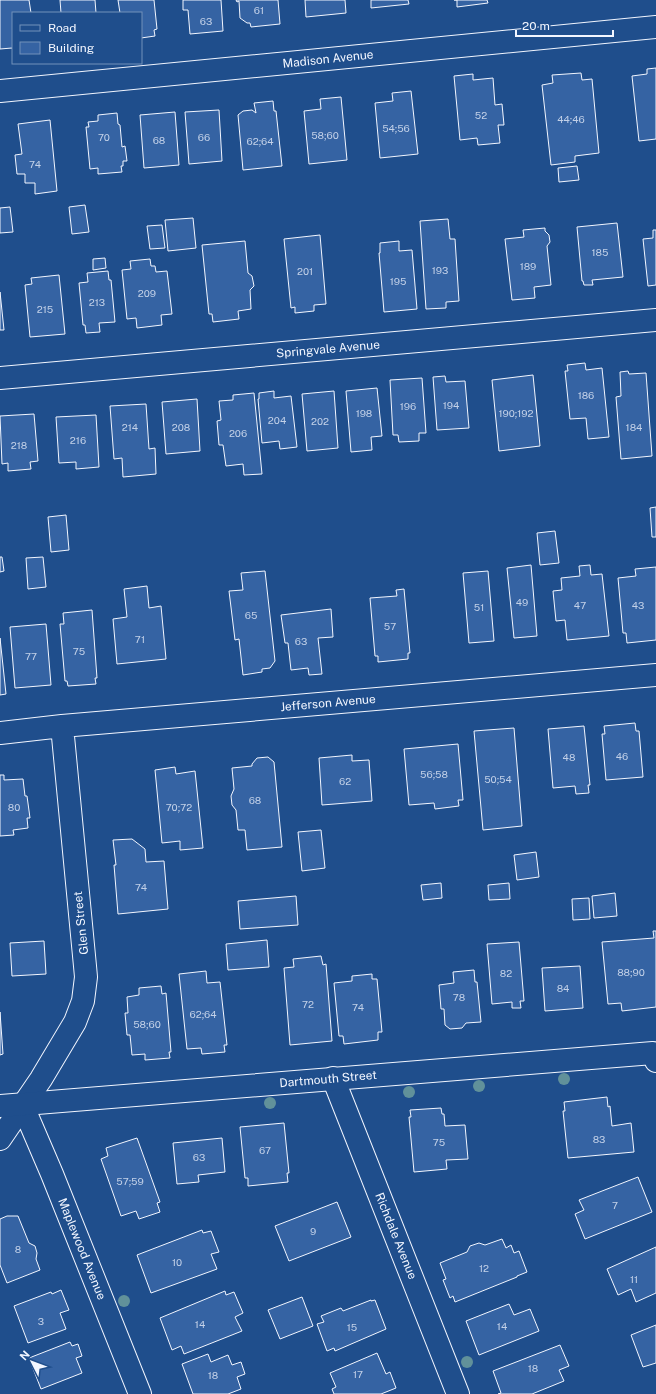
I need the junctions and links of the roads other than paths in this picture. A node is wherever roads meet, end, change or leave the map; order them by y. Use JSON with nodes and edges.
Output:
{"nodes":[{"id":1,"x":656,"y":27,"type":"edge"},
{"id":2,"x":0,"y":90,"type":"edge"},
{"id":3,"x":656,"y":320,"type":"edge"},
{"id":4,"x":0,"y":378,"type":"edge"},
{"id":5,"x":656,"y":675,"type":"edge"},
{"id":6,"x":62,"y":726,"type":"junction"},
{"id":7,"x":0,"y":733,"type":"edge"},
{"id":8,"x":655,"y":1056,"type":"edge"},
{"id":9,"x":333,"y":1078,"type":"junction"},
{"id":10,"x":22,"y":1104,"type":"junction"},
{"id":11,"x":0,"y":1106,"type":"edge"},
{"id":12,"x":0,"y":1138,"type":"edge"},
{"id":13,"x":140,"y":1394,"type":"edge"},
{"id":14,"x":458,"y":1394,"type":"edge"}],
"edges":[{"from":1,"to":2,"type":"street","name":"Madison Avenue"},
{"from":3,"to":4,"type":"street","name":"Springvale Avenue"},
{"from":5,"to":6,"type":"street","name":"Jefferson Avenue"},
{"from":6,"to":7,"type":"street","name":"Jefferson Avenue"},
{"from":6,"to":10,"type":"street","name":"Glen Street"},
{"from":8,"to":9,"type":"street","name":"Dartmouth Street"},
{"from":9,"to":10,"type":"street","name":"Dartmouth Street"},
{"from":9,"to":14,"type":"street","name":"Richdale Avenue"},
{"from":10,"to":11,"type":"street","name":"Dartmouth Street"},
{"from":10,"to":12,"type":"street","name":"Glen Street"},
{"from":10,"to":13,"type":"street","name":"Maplewood Avenue"}]}
